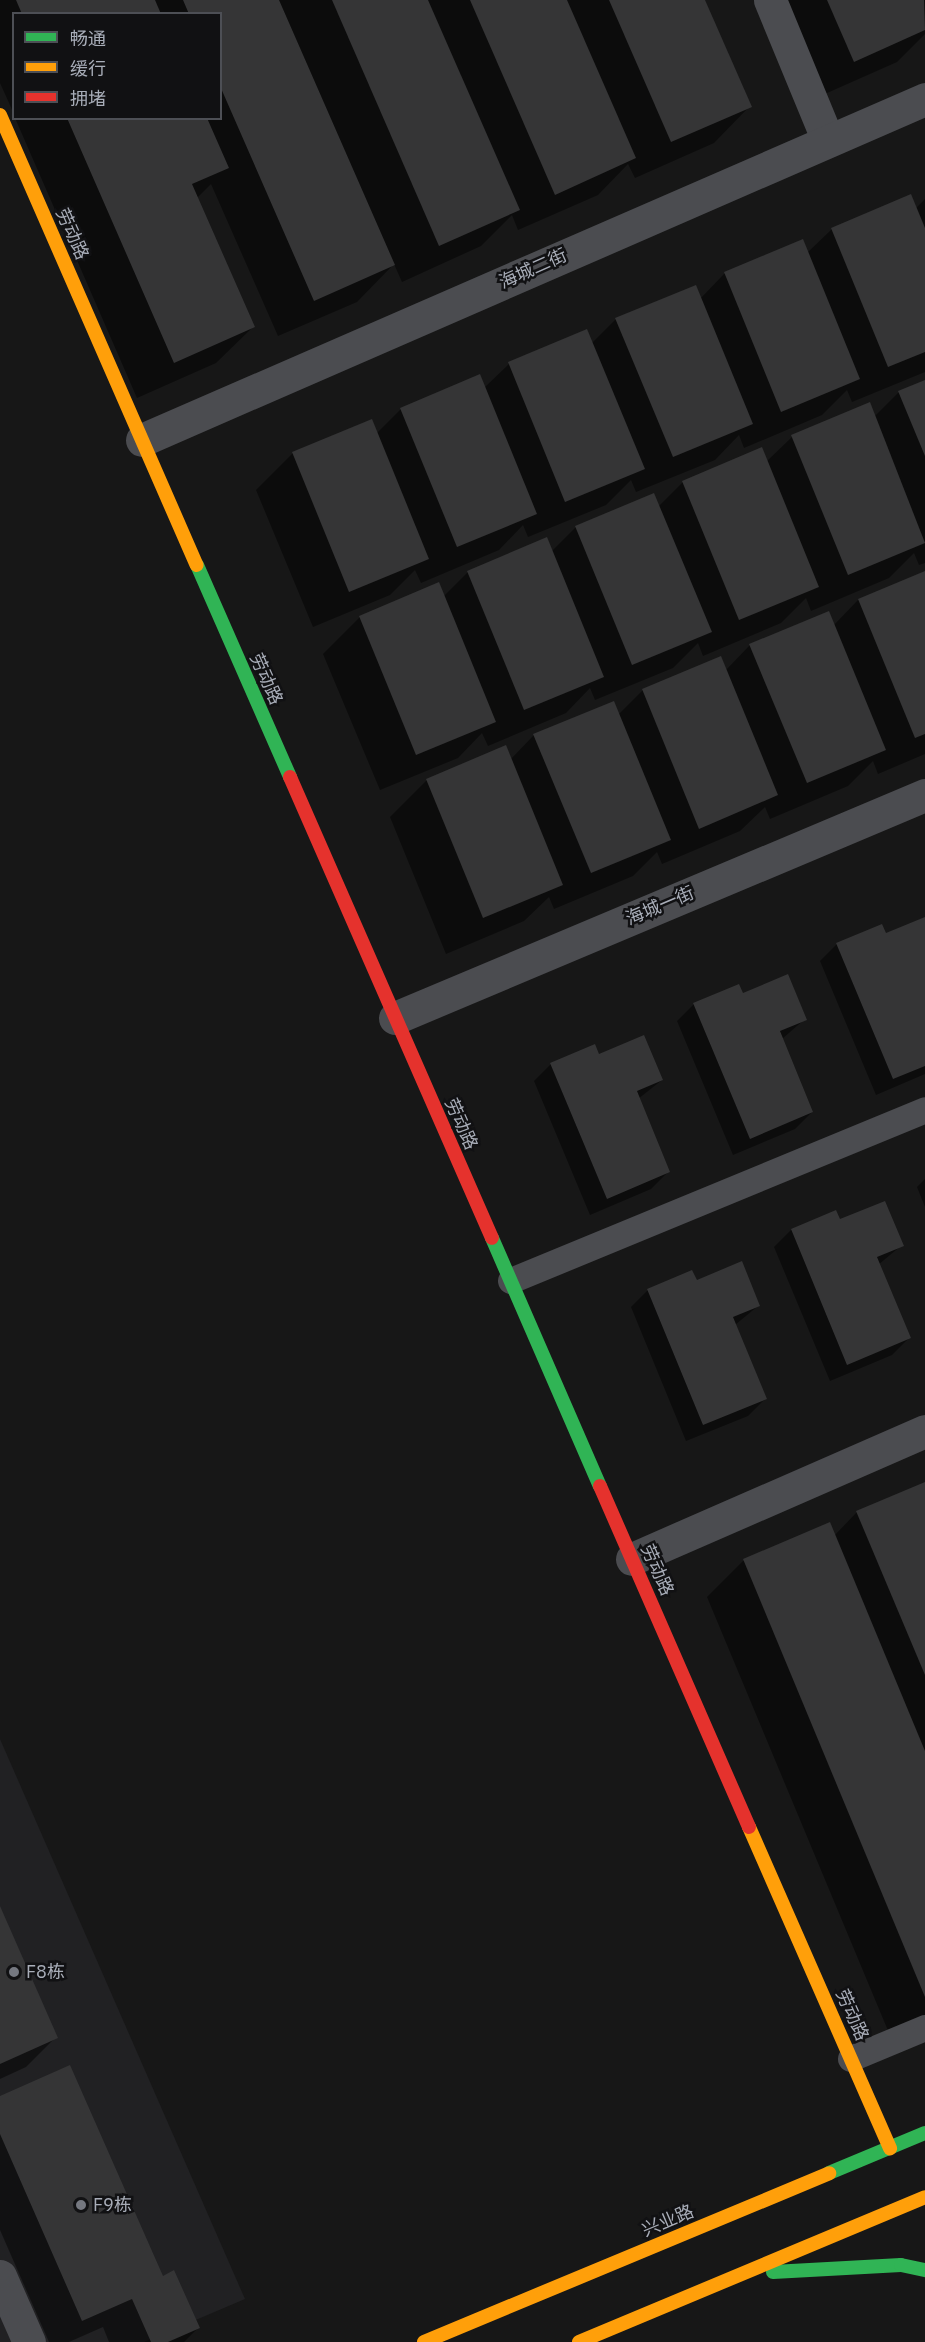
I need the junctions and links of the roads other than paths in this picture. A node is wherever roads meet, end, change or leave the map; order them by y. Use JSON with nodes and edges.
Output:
{"nodes":[{"id":1,"x":770,"y":0,"type":"edge"},
{"id":2,"x":925,"y":99,"type":"edge"},
{"id":3,"x":0,"y":115,"type":"edge"},
{"id":4,"x":828,"y":141,"type":"junction"},
{"id":5,"x":142,"y":440,"type":"junction"},
{"id":6,"x":925,"y":795,"type":"edge"},
{"id":7,"x":395,"y":1018,"type":"junction"},
{"id":8,"x":925,"y":1110,"type":"edge"},
{"id":9,"x":510,"y":1281,"type":"junction"},
{"id":10,"x":925,"y":1431,"type":"edge"},
{"id":11,"x":632,"y":1558,"type":"junction"},
{"id":12,"x":925,"y":2028,"type":"edge"},
{"id":13,"x":851,"y":2059,"type":"junction"},
{"id":14,"x":925,"y":2133,"type":"edge"},
{"id":15,"x":890,"y":2148,"type":"junction"},
{"id":16,"x":925,"y":2197,"type":"edge"},
{"id":17,"x":925,"y":2270,"type":"edge"},
{"id":18,"x":0,"y":2276,"type":"edge"},
{"id":19,"x":732,"y":2278,"type":"junction"},
{"id":20,"x":29,"y":2342,"type":"edge"},
{"id":21,"x":424,"y":2342,"type":"edge"},
{"id":22,"x":579,"y":2342,"type":"edge"}],
"edges":[{"from":1,"to":4,"type":"street"},
{"from":2,"to":4,"type":"street","name":"海城二街"},
{"from":3,"to":5,"type":"street","name":"劳动路"},
{"from":4,"to":5,"type":"street","name":"海城二街"},
{"from":5,"to":7,"type":"street","name":"劳动路"},
{"from":6,"to":7,"type":"street","name":"海城一街"},
{"from":7,"to":9,"type":"street","name":"劳动路"},
{"from":8,"to":9,"type":"lane"},
{"from":9,"to":11,"type":"street","name":"劳动路"},
{"from":10,"to":11,"type":"street"},
{"from":11,"to":13,"type":"street","name":"劳动路"},
{"from":12,"to":13,"type":"lane"},
{"from":13,"to":15,"type":"street","name":"劳动路"},
{"from":14,"to":15,"type":"street","name":"兴业路"},
{"from":15,"to":21,"type":"street","name":"兴业路"},
{"from":16,"to":19,"type":"street"},
{"from":17,"to":19,"type":"street"},
{"from":18,"to":20,"type":"street"},
{"from":19,"to":22,"type":"street"}]}
